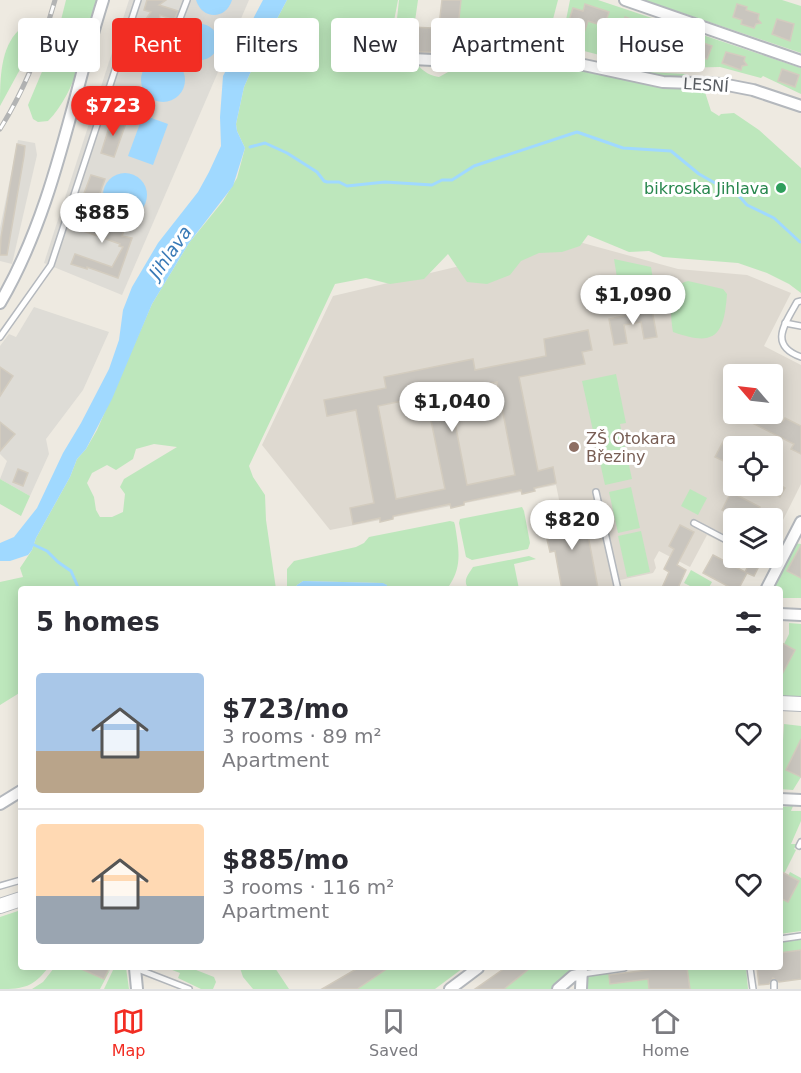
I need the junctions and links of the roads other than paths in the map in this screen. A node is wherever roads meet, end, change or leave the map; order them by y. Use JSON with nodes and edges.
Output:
{"nodes":[{"id":1,"x":103,"y":0,"type":"edge"},
{"id":2,"x":138,"y":0,"type":"edge"},
{"id":3,"x":187,"y":0,"type":"edge"},
{"id":4,"x":625,"y":0,"type":"edge"},
{"id":5,"x":132,"y":18,"type":"edge"},
{"id":6,"x":180,"y":18,"type":"edge"},
{"id":7,"x":419,"y":59,"type":"edge"},
{"id":8,"x":801,"y":61,"type":"edge"},
{"id":9,"x":114,"y":72,"type":"edge"},
{"id":10,"x":801,"y":106,"type":"edge"},
{"id":11,"x":801,"y":301,"type":"edge"},
{"id":12,"x":0,"y":303,"type":"edge"},
{"id":13,"x":785,"y":323,"type":"junction"},
{"id":14,"x":801,"y":326,"type":"edge"},
{"id":15,"x":0,"y":337,"type":"edge"},
{"id":16,"x":801,"y":357,"type":"edge"},
{"id":17,"x":596,"y":492,"type":"dead end"},
{"id":18,"x":801,"y":522,"type":"edge"},
{"id":19,"x":694,"y":523,"type":"dead end"},
{"id":20,"x":723,"y":538,"type":"edge"},
{"id":21,"x":783,"y":557,"type":"edge"},
{"id":22,"x":777,"y":568,"type":"edge"},
{"id":23,"x":617,"y":586,"type":"edge"},
{"id":24,"x":768,"y":586,"type":"edge"},
{"id":25,"x":783,"y":614,"type":"edge"},
{"id":26,"x":801,"y":615,"type":"edge"},
{"id":27,"x":783,"y":703,"type":"edge"},
{"id":28,"x":801,"y":704,"type":"edge"},
{"id":29,"x":18,"y":793,"type":"edge"},
{"id":30,"x":783,"y":799,"type":"edge"},
{"id":31,"x":801,"y":800,"type":"edge"},
{"id":32,"x":0,"y":804,"type":"edge"},
{"id":33,"x":18,"y":881,"type":"edge"},
{"id":34,"x":0,"y":886,"type":"edge"},
{"id":35,"x":18,"y":900,"type":"edge"},
{"id":36,"x":0,"y":906,"type":"edge"},
{"id":37,"x":801,"y":936,"type":"edge"},
{"id":38,"x":783,"y":939,"type":"edge"},
{"id":39,"x":135,"y":970,"type":"edge"},
{"id":40,"x":140,"y":970,"type":"edge"},
{"id":41,"x":475,"y":970,"type":"edge"},
{"id":42,"x":582,"y":970,"type":"edge"},
{"id":43,"x":750,"y":970,"type":"edge"},
{"id":44,"x":172,"y":983,"type":"junction"},
{"id":45,"x":136,"y":989,"type":"edge"},
{"id":46,"x":170,"y":989,"type":"edge"},
{"id":47,"x":189,"y":989,"type":"edge"},
{"id":48,"x":450,"y":989,"type":"edge"},
{"id":49,"x":558,"y":989,"type":"edge"},
{"id":50,"x":581,"y":989,"type":"edge"},
{"id":51,"x":753,"y":989,"type":"edge"}],
"edges":[{"from":1,"to":12,"type":"street"},
{"from":2,"to":5,"type":"lane"},
{"from":3,"to":6,"type":"lane"},
{"from":4,"to":8,"type":"street"},
{"from":7,"to":10,"type":"street","name":"LESNÍ"},
{"from":9,"to":15,"type":"lane"},
{"from":11,"to":13,"type":"lane"},
{"from":13,"to":14,"type":"lane"},
{"from":13,"to":16,"type":"lane"},
{"from":17,"to":23,"type":"lane"},
{"from":18,"to":21,"type":"street"},
{"from":19,"to":20,"type":"lane"},
{"from":22,"to":24,"type":"street"},
{"from":25,"to":26,"type":"street"},
{"from":27,"to":28,"type":"street"},
{"from":29,"to":32,"type":"street"},
{"from":30,"to":31,"type":"street"},
{"from":33,"to":34,"type":"lane"},
{"from":35,"to":36,"type":"street"},
{"from":37,"to":38,"type":"lane"},
{"from":39,"to":45,"type":"street"},
{"from":40,"to":44,"type":"lane"},
{"from":41,"to":48,"type":"street"},
{"from":42,"to":49,"type":"street"},
{"from":42,"to":50,"type":"street"},
{"from":43,"to":51,"type":"lane"},
{"from":44,"to":46,"type":"lane"},
{"from":44,"to":47,"type":"lane"}]}
